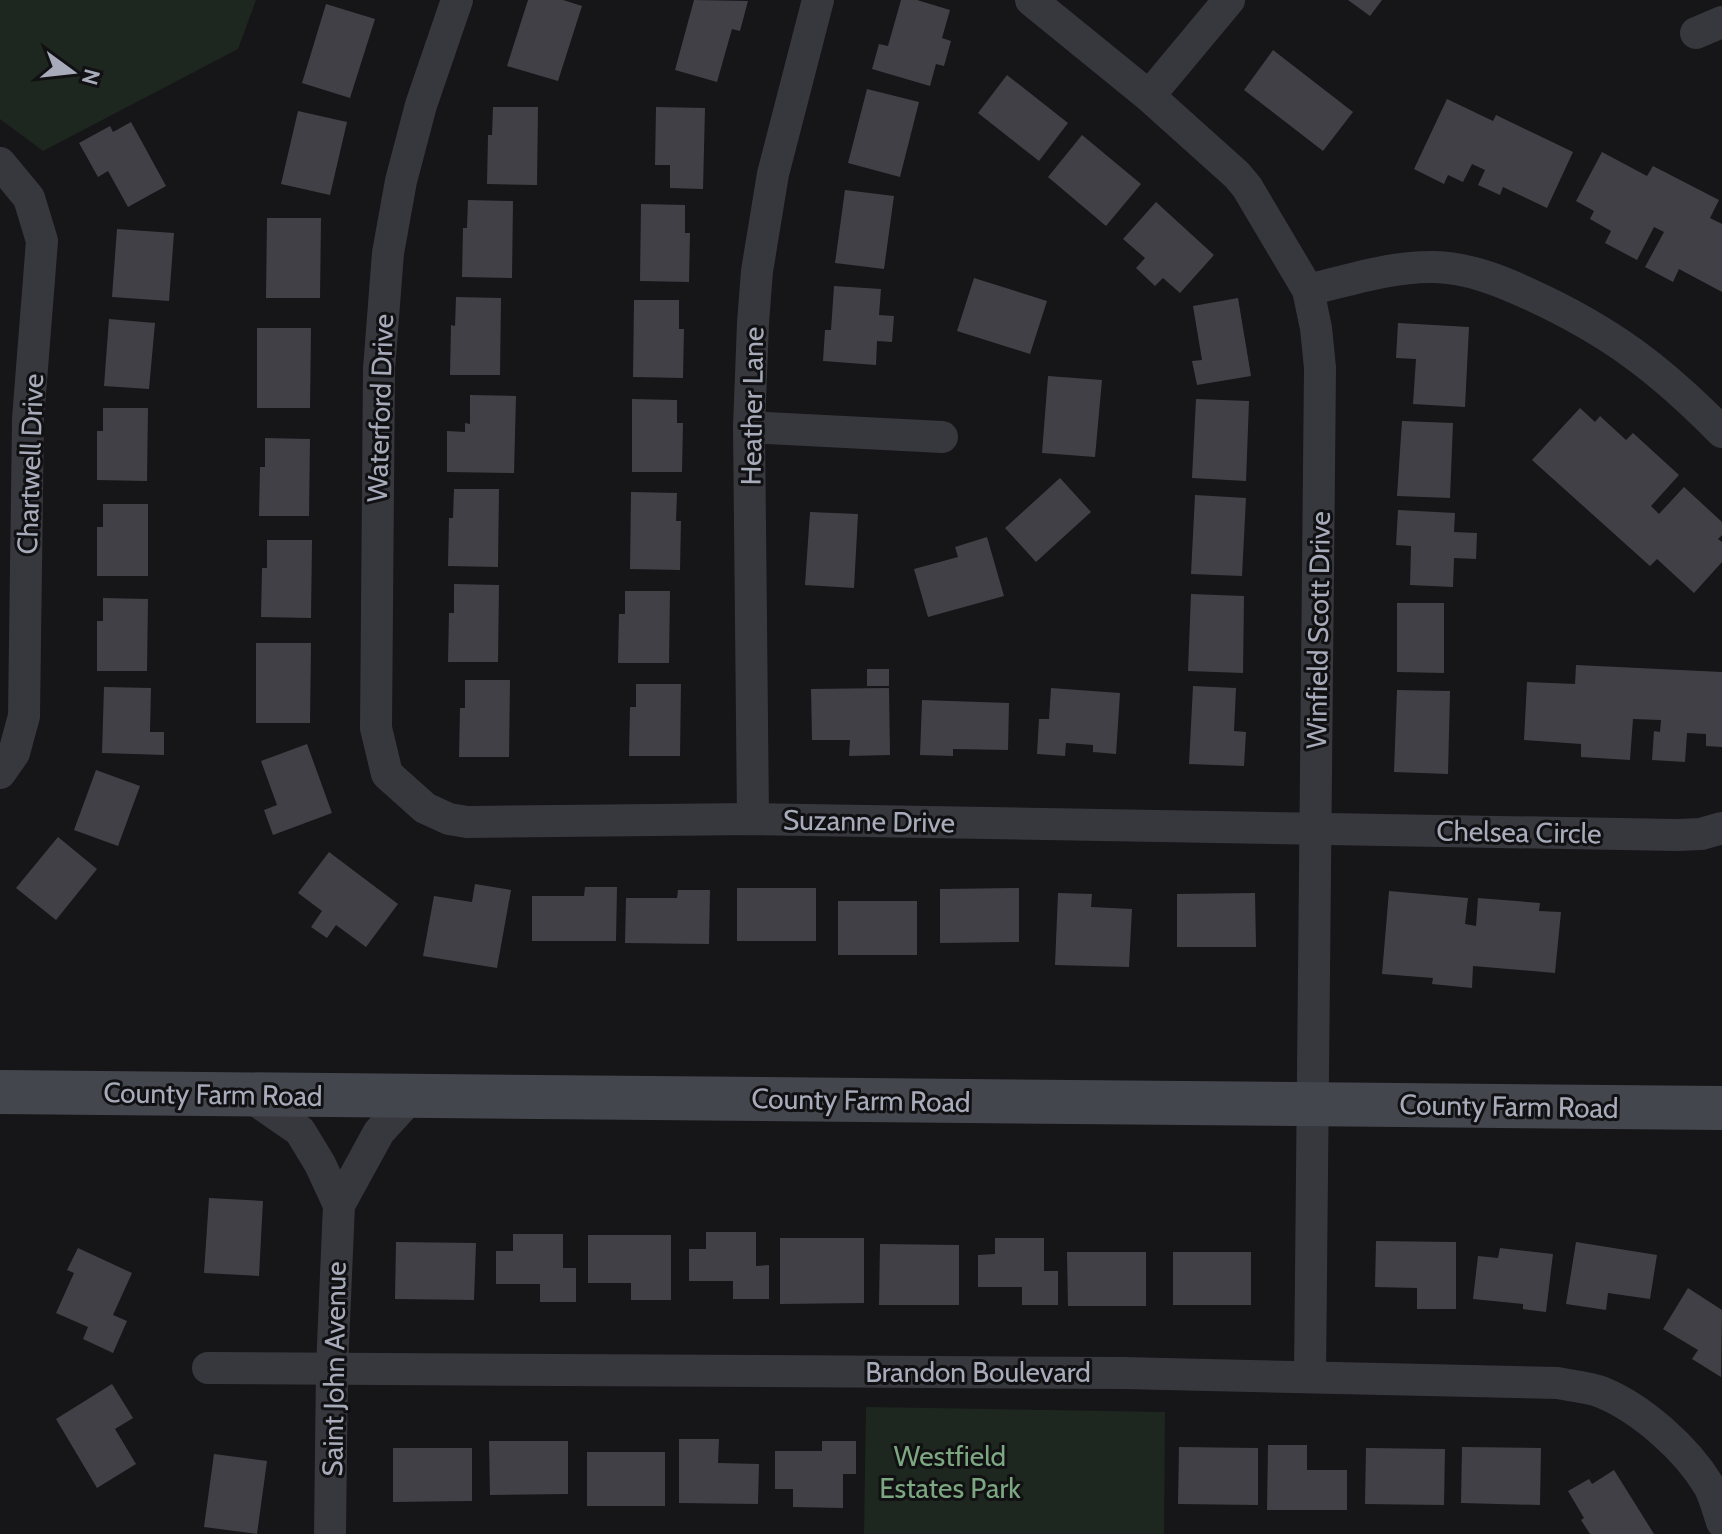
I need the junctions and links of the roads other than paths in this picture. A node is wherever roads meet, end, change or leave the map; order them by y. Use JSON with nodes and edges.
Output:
{"nodes":[{"id":1,"x":457,"y":0,"type":"edge"},
{"id":2,"x":818,"y":0,"type":"edge"},
{"id":3,"x":1031,"y":0,"type":"edge"},
{"id":4,"x":1229,"y":0,"type":"edge"},
{"id":5,"x":1149,"y":96,"type":"junction"},
{"id":6,"x":0,"y":163,"type":"edge"},
{"id":7,"x":1308,"y":290,"type":"junction"},
{"id":8,"x":749,"y":427,"type":"junction"},
{"id":9,"x":1722,"y":432,"type":"edge"},
{"id":10,"x":942,"y":437,"type":"dead end"},
{"id":11,"x":0,"y":773,"type":"edge"},
{"id":12,"x":425,"y":808,"type":"joint"},
{"id":13,"x":753,"y":819,"type":"junction"},
{"id":14,"x":1316,"y":827,"type":"junction"},
{"id":15,"x":1722,"y":828,"type":"edge"},
{"id":16,"x":0,"y":1092,"type":"edge"},
{"id":17,"x":247,"y":1094,"type":"junction"},
{"id":18,"x":412,"y":1096,"type":"junction"},
{"id":19,"x":1311,"y":1104,"type":"junction"},
{"id":20,"x":1722,"y":1108,"type":"edge"},
{"id":21,"x":339,"y":1205,"type":"junction"},
{"id":22,"x":208,"y":1368,"type":"dead end"},
{"id":23,"x":332,"y":1368,"type":"junction"},
{"id":24,"x":1310,"y":1376,"type":"junction"},
{"id":25,"x":1722,"y":1522,"type":"edge"},
{"id":26,"x":330,"y":1534,"type":"edge"}],
"edges":[{"from":1,"to":12,"type":"street","name":"Waterford Drive"},
{"from":2,"to":8,"type":"street","name":"Heather Lane"},
{"from":3,"to":5,"type":"street","name":"Winfield Scott Drive"},
{"from":4,"to":5,"type":"street"},
{"from":5,"to":7,"type":"street","name":"Winfield Scott Drive"},
{"from":6,"to":11,"type":"street","name":"Chartwell Drive"},
{"from":7,"to":9,"type":"street"},
{"from":7,"to":14,"type":"street","name":"Winfield Scott Drive"},
{"from":8,"to":10,"type":"street"},
{"from":8,"to":13,"type":"street","name":"Heather Lane"},
{"from":12,"to":13,"type":"street","name":"Suzanne Drive"},
{"from":13,"to":14,"type":"street","name":"Suzanne Drive"},
{"from":14,"to":15,"type":"street","name":"Chelsea Circle"},
{"from":14,"to":19,"type":"street","name":"Winfield Scott Drive"},
{"from":16,"to":17,"type":"main road","name":"County Farm Road"},
{"from":17,"to":18,"type":"main road","name":"County Farm Road"},
{"from":17,"to":21,"type":"street"},
{"from":18,"to":19,"type":"main road","name":"County Farm Road"},
{"from":18,"to":21,"type":"street"},
{"from":19,"to":20,"type":"main road","name":"County Farm Road"},
{"from":19,"to":24,"type":"street","name":"Winfield Scott Drive"},
{"from":21,"to":23,"type":"street","name":"Saint John Avenue"},
{"from":22,"to":23,"type":"street","name":"Brandon Boulevard"},
{"from":23,"to":24,"type":"street","name":"Brandon Boulevard"},
{"from":23,"to":26,"type":"street","name":"Saint John Avenue"},
{"from":24,"to":25,"type":"street","name":"Brandon Boulevard"}]}
